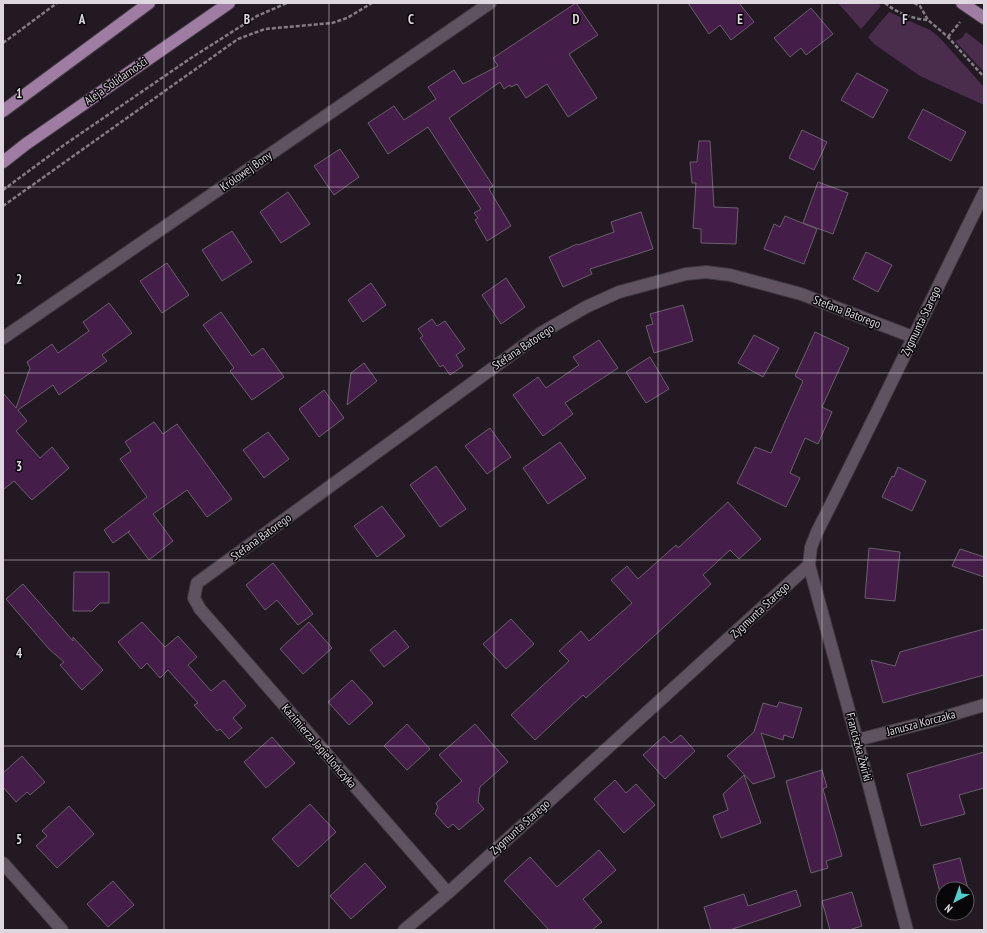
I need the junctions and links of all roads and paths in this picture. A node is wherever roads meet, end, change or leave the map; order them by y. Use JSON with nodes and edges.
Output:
{"nodes":[{"id":1,"x":57,"y":3,"type":"edge"},
{"id":2,"x":149,"y":3,"type":"edge"},
{"id":3,"x":229,"y":3,"type":"edge"},
{"id":4,"x":287,"y":3,"type":"edge"},
{"id":5,"x":372,"y":3,"type":"edge"},
{"id":6,"x":490,"y":3,"type":"edge"},
{"id":7,"x":885,"y":3,"type":"edge"},
{"id":8,"x":914,"y":3,"type":"edge"},
{"id":9,"x":962,"y":3,"type":"edge"},
{"id":10,"x":984,"y":18,"type":"edge"},
{"id":11,"x":928,"y":20,"type":"junction"},
{"id":12,"x":3,"y":44,"type":"edge"},
{"id":13,"x":984,"y":77,"type":"edge"},
{"id":14,"x":3,"y":111,"type":"edge"},
{"id":15,"x":3,"y":162,"type":"edge"},
{"id":16,"x":3,"y":190,"type":"edge"},
{"id":17,"x":984,"y":193,"type":"edge"},
{"id":18,"x":3,"y":206,"type":"edge"},
{"id":19,"x":913,"y":337,"type":"junction"},
{"id":20,"x":3,"y":338,"type":"edge"},
{"id":21,"x":808,"y":565,"type":"junction"},
{"id":22,"x":194,"y":598,"type":"joint"},
{"id":23,"x":984,"y":705,"type":"edge"},
{"id":24,"x":857,"y":740,"type":"junction"},
{"id":25,"x":3,"y":863,"type":"edge"},
{"id":26,"x":448,"y":893,"type":"junction"},
{"id":27,"x":62,"y":930,"type":"edge"},
{"id":28,"x":404,"y":930,"type":"edge"},
{"id":29,"x":907,"y":930,"type":"edge"}],
"edges":[{"from":1,"to":12,"type":"path"},
{"from":2,"to":14,"type":"main road"},
{"from":3,"to":15,"type":"main road","name":"Aleja Solidarności"},
{"from":4,"to":16,"type":"path"},
{"from":5,"to":18,"type":"path"},
{"from":6,"to":20,"type":"street","name":"Królowej Bony"},
{"from":7,"to":11,"type":"path"},
{"from":8,"to":11,"type":"path"},
{"from":9,"to":10,"type":"main road"},
{"from":11,"to":13,"type":"path"},
{"from":17,"to":19,"type":"street","name":"Zygmunta Starego"},
{"from":19,"to":21,"type":"street","name":"Zygmunta Starego"},
{"from":19,"to":22,"type":"street","name":"Stefana Batorego"},
{"from":21,"to":24,"type":"street","name":"Franciszka Żwirki"},
{"from":21,"to":26,"type":"street","name":"Zygmunta Starego"},
{"from":22,"to":26,"type":"street","name":"Kazimierza Jagiellończyka"},
{"from":23,"to":24,"type":"street","name":"Janusza Korczaka"},
{"from":24,"to":29,"type":"street","name":"Franciszka Żwirki"},
{"from":25,"to":27,"type":"street"},
{"from":26,"to":28,"type":"street","name":"Zygmunta Starego"}]}
